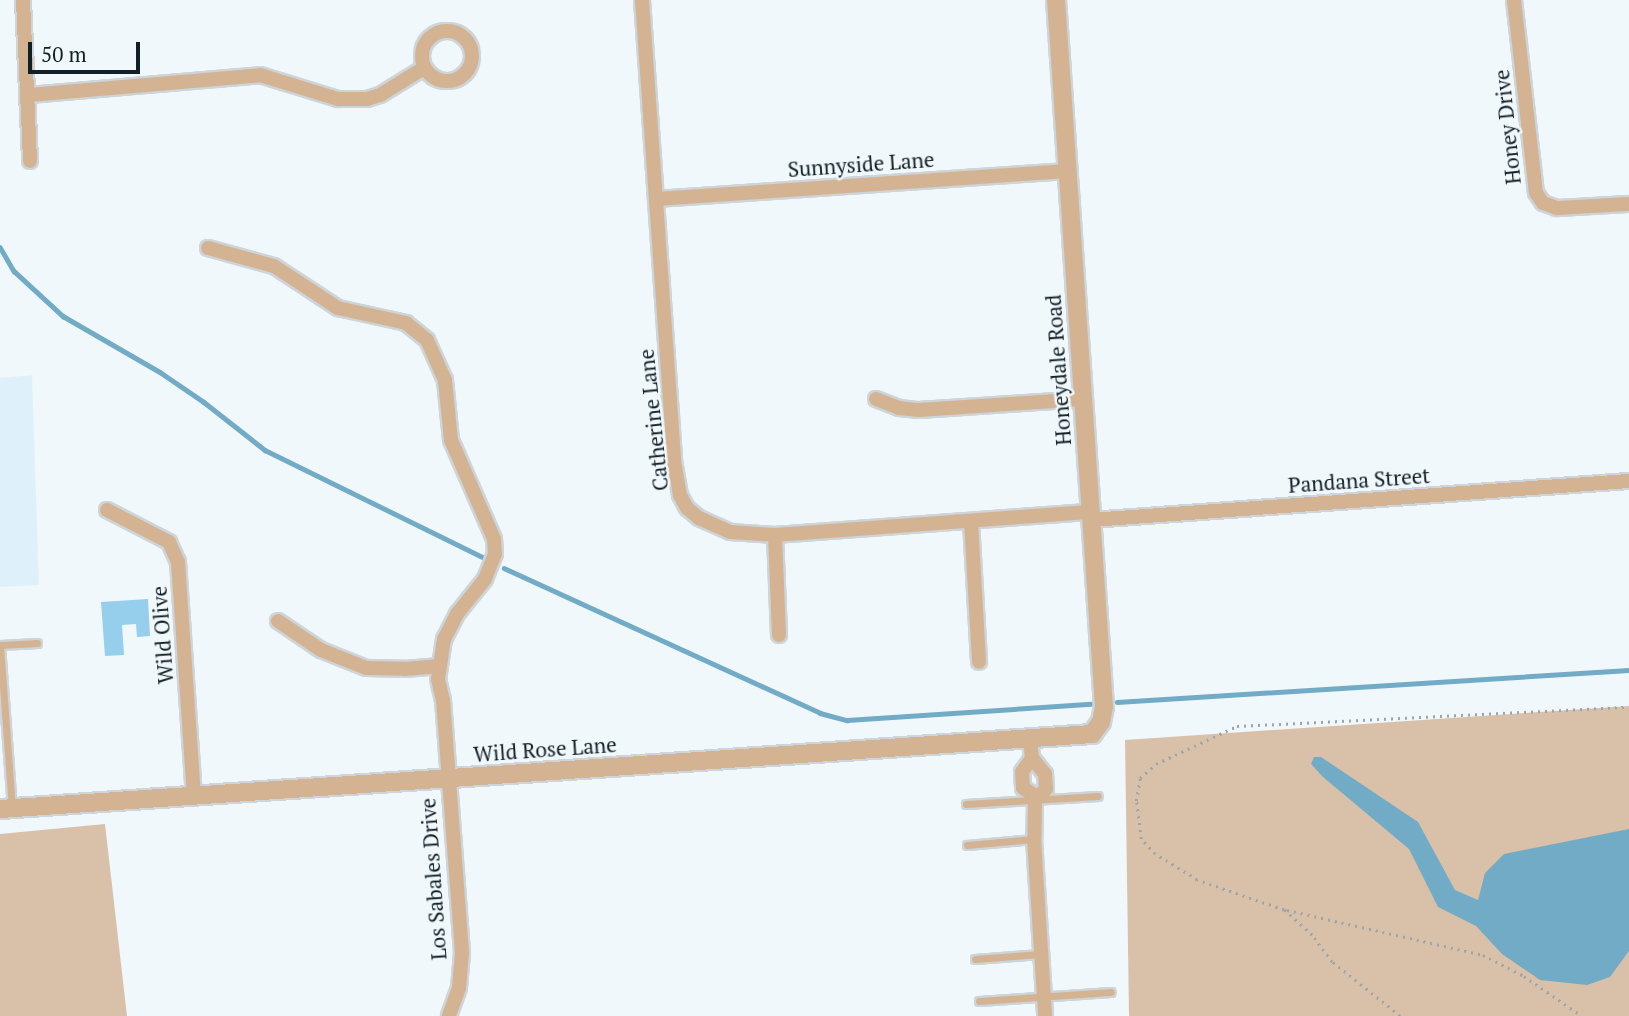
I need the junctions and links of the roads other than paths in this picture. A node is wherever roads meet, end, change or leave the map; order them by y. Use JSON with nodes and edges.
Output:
{"nodes":[{"id":1,"x":23,"y":0,"type":"edge"},
{"id":2,"x":642,"y":0,"type":"edge"},
{"id":3,"x":1056,"y":0,"type":"edge"},
{"id":4,"x":1514,"y":0,"type":"edge"},
{"id":5,"x":424,"y":68,"type":"dead end"},
{"id":6,"x":29,"y":95,"type":"junction"},
{"id":7,"x":30,"y":161,"type":"dead end"},
{"id":8,"x":1068,"y":171,"type":"junction"},
{"id":9,"x":656,"y":199,"type":"junction"},
{"id":10,"x":1629,"y":204,"type":"edge"},
{"id":11,"x":208,"y":248,"type":"dead end"},
{"id":12,"x":876,"y":399,"type":"dead end"},
{"id":13,"x":1083,"y":399,"type":"junction"},
{"id":14,"x":1629,"y":481,"type":"edge"},
{"id":15,"x":107,"y":510,"type":"dead end"},
{"id":16,"x":1091,"y":516,"type":"junction"},
{"id":17,"x":971,"y":522,"type":"junction"},
{"id":18,"x":775,"y":535,"type":"junction"},
{"id":19,"x":278,"y":621,"type":"dead end"},
{"id":20,"x":779,"y":635,"type":"dead end"},
{"id":21,"x":37,"y":643,"type":"dead end"},
{"id":22,"x":1,"y":645,"type":"edge"},
{"id":23,"x":979,"y":662,"type":"dead end"},
{"id":24,"x":440,"y":666,"type":"junction"},
{"id":25,"x":1092,"y":734,"type":"joint"},
{"id":26,"x":1030,"y":738,"type":"junction"},
{"id":27,"x":1032,"y":758,"type":"junction"},
{"id":28,"x":448,"y":779,"type":"junction"},
{"id":29,"x":194,"y":796,"type":"junction"},
{"id":30,"x":1098,"y":796,"type":"dead end"},
{"id":31,"x":1035,"y":798,"type":"junction"},
{"id":32,"x":966,"y":804,"type":"dead end"},
{"id":33,"x":6,"y":809,"type":"edge"},
{"id":34,"x":1034,"y":839,"type":"junction"},
{"id":35,"x":967,"y":845,"type":"dead end"},
{"id":36,"x":1041,"y":954,"type":"junction"},
{"id":37,"x":975,"y":958,"type":"dead end"},
{"id":38,"x":1111,"y":992,"type":"dead end"},
{"id":39,"x":1044,"y":996,"type":"junction"},
{"id":40,"x":979,"y":1000,"type":"dead end"},
{"id":41,"x":449,"y":1016,"type":"edge"},
{"id":42,"x":1045,"y":1016,"type":"edge"}],
"edges":[{"from":1,"to":6,"type":"street"},
{"from":2,"to":9,"type":"street","name":"Catherine Lane"},
{"from":3,"to":8,"type":"street","name":"Honeydale Road"},
{"from":4,"to":10,"type":"street","name":"Honey Drive"},
{"from":5,"to":6,"type":"street"},
{"from":6,"to":7,"type":"street"},
{"from":8,"to":9,"type":"street","name":"Sunnyside Lane"},
{"from":8,"to":13,"type":"street","name":"Honeydale Road"},
{"from":9,"to":18,"type":"street","name":"Catherine Lane"},
{"from":11,"to":24,"type":"street","name":"Los Sabales Drive"},
{"from":12,"to":13,"type":"street"},
{"from":13,"to":16,"type":"street","name":"Honeydale Road"},
{"from":14,"to":16,"type":"street","name":"Pandana Street"},
{"from":15,"to":29,"type":"street","name":"Wild Olive"},
{"from":16,"to":17,"type":"street","name":"Catherine Lane"},
{"from":16,"to":25,"type":"street","name":"Honeydale Road"},
{"from":17,"to":18,"type":"street","name":"Catherine Lane"},
{"from":17,"to":23,"type":"street"},
{"from":18,"to":20,"type":"street"},
{"from":19,"to":24,"type":"street"},
{"from":21,"to":22,"type":"lane"},
{"from":22,"to":33,"type":"lane"},
{"from":24,"to":28,"type":"street","name":"Los Sabales Drive"},
{"from":25,"to":26,"type":"street","name":"Wild Rose Lane"},
{"from":26,"to":27,"type":"street"},
{"from":26,"to":28,"type":"street","name":"Wild Rose Lane"},
{"from":27,"to":31,"type":"street"},
{"from":27,"to":31,"type":"street"},
{"from":28,"to":29,"type":"street","name":"Wild Rose Lane"},
{"from":28,"to":41,"type":"street","name":"Los Sabales Drive"},
{"from":29,"to":33,"type":"street","name":"Wild Rose Lane"},
{"from":30,"to":31,"type":"lane"},
{"from":31,"to":32,"type":"lane"},
{"from":31,"to":34,"type":"street"},
{"from":34,"to":35,"type":"lane"},
{"from":34,"to":36,"type":"street"},
{"from":36,"to":37,"type":"lane"},
{"from":36,"to":39,"type":"street"},
{"from":38,"to":39,"type":"lane"},
{"from":39,"to":40,"type":"lane"},
{"from":39,"to":42,"type":"street"}]}
